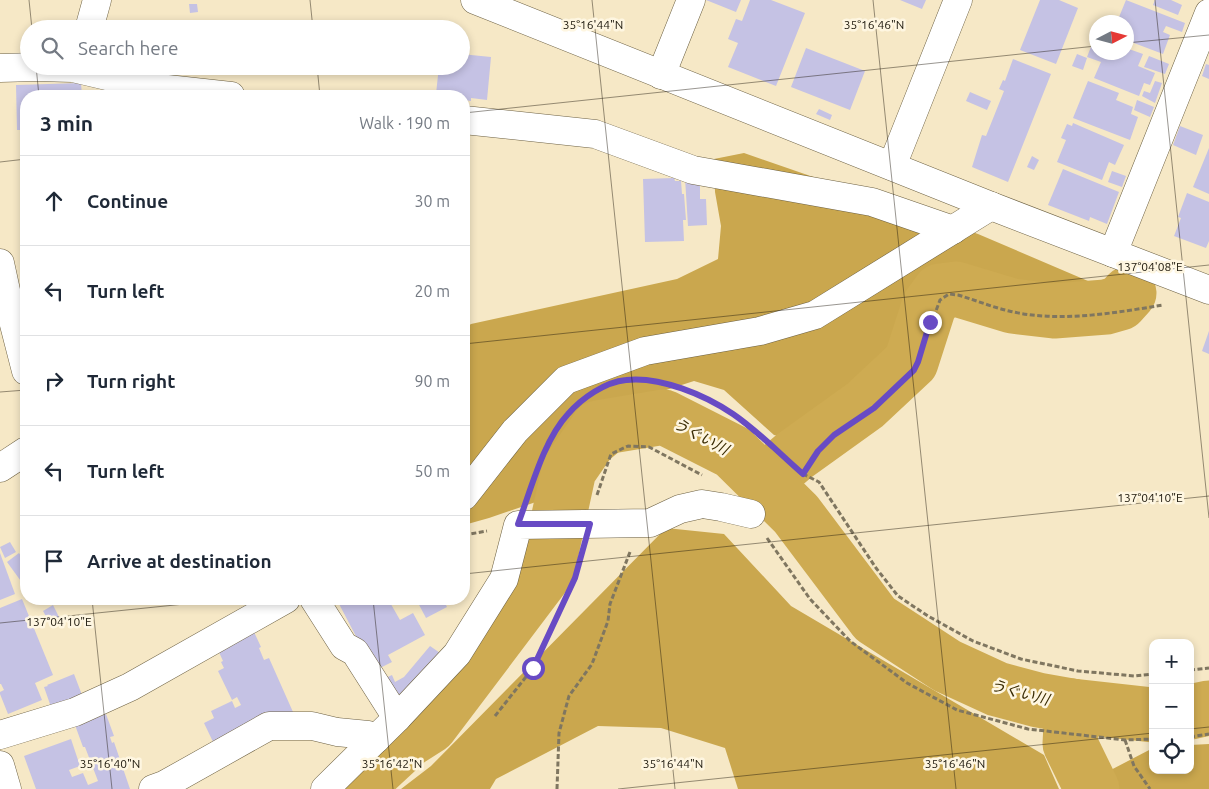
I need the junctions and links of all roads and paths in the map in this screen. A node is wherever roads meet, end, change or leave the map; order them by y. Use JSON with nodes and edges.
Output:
{"nodes":[{"id":1,"x":96,"y":0,"type":"edge"},
{"id":2,"x":475,"y":0,"type":"edge"},
{"id":3,"x":691,"y":0,"type":"edge"},
{"id":4,"x":958,"y":0,"type":"edge"},
{"id":5,"x":1209,"y":13,"type":"edge"},
{"id":6,"x":91,"y":20,"type":"edge"},
{"id":7,"x":20,"y":67,"type":"edge"},
{"id":8,"x":0,"y":68,"type":"edge"},
{"id":9,"x":106,"y":75,"type":"edge"},
{"id":10,"x":661,"y":75,"type":"junction"},
{"id":11,"x":176,"y":90,"type":"edge"},
{"id":12,"x":470,"y":121,"type":"edge"},
{"id":13,"x":892,"y":166,"type":"junction"},
{"id":14,"x":991,"y":206,"type":"junction"},
{"id":15,"x":953,"y":230,"type":"junction"},
{"id":16,"x":1113,"y":253,"type":"junction"},
{"id":17,"x":0,"y":263,"type":"edge"},
{"id":18,"x":1199,"y":286,"type":"edge"},
{"id":19,"x":20,"y":348,"type":"edge"},
{"id":20,"x":649,"y":381,"type":"dead end"},
{"id":21,"x":552,"y":438,"type":"dead end"},
{"id":22,"x":20,"y":455,"type":"edge"},
{"id":23,"x":0,"y":468,"type":"edge"},
{"id":24,"x":803,"y":474,"type":"junction"},
{"id":25,"x":706,"y":477,"type":"dead end"},
{"id":26,"x":470,"y":488,"type":"edge"},
{"id":27,"x":751,"y":514,"type":"joint"},
{"id":28,"x":518,"y":524,"type":"junction"},
{"id":29,"x":590,"y":524,"type":"junction"},
{"id":30,"x":634,"y":524,"type":"junction"},
{"id":31,"x":274,"y":605,"type":"edge"},
{"id":32,"x":287,"y":605,"type":"edge"},
{"id":33,"x":297,"y":605,"type":"edge"},
{"id":34,"x":318,"y":605,"type":"edge"},
{"id":35,"x":1209,"y":668,"type":"edge"},
{"id":36,"x":1194,"y":670,"type":"edge"},
{"id":37,"x":1149,"y":674,"type":"edge"},
{"id":38,"x":495,"y":716,"type":"dead end"},
{"id":39,"x":397,"y":718,"type":"junction"},
{"id":40,"x":1209,"y":734,"type":"edge"},
{"id":41,"x":0,"y":735,"type":"edge"},
{"id":42,"x":1194,"y":736,"type":"edge"},
{"id":43,"x":376,"y":739,"type":"junction"},
{"id":44,"x":1149,"y":739,"type":"edge"},
{"id":45,"x":1126,"y":740,"type":"junction"},
{"id":46,"x":0,"y":765,"type":"edge"},
{"id":47,"x":7,"y":789,"type":"edge"},
{"id":48,"x":153,"y":789,"type":"edge"},
{"id":49,"x":325,"y":789,"type":"edge"},
{"id":50,"x":557,"y":789,"type":"edge"},
{"id":51,"x":1150,"y":789,"type":"edge"}],
"edges":[{"from":1,"to":6,"type":"street"},
{"from":2,"to":10,"type":"street"},
{"from":3,"to":10,"type":"street"},
{"from":4,"to":13,"type":"street"},
{"from":5,"to":16,"type":"street"},
{"from":7,"to":8,"type":"street"},
{"from":9,"to":11,"type":"street"},
{"from":10,"to":13,"type":"street"},
{"from":12,"to":15,"type":"street"},
{"from":13,"to":14,"type":"street"},
{"from":14,"to":15,"type":"street"},
{"from":14,"to":16,"type":"street"},
{"from":15,"to":26,"type":"street"},
{"from":16,"to":18,"type":"street"},
{"from":17,"to":19,"type":"street"},
{"from":18,"to":24,"type":"path"},
{"from":20,"to":24,"type":"path"},
{"from":21,"to":28,"type":"path"},
{"from":22,"to":23,"type":"street"},
{"from":24,"to":37,"type":"path"},
{"from":25,"to":29,"type":"path"},
{"from":27,"to":30,"type":"street"},
{"from":27,"to":45,"type":"path"},
{"from":28,"to":29,"type":"street"},
{"from":28,"to":39,"type":"street"},
{"from":29,"to":30,"type":"street"},
{"from":29,"to":38,"type":"path"},
{"from":30,"to":50,"type":"path"},
{"from":31,"to":41,"type":"street"},
{"from":32,"to":33,"type":"street"},
{"from":34,"to":39,"type":"street"},
{"from":35,"to":36,"type":"path"},
{"from":39,"to":43,"type":"street"},
{"from":40,"to":42,"type":"path"},
{"from":43,"to":48,"type":"street"},
{"from":43,"to":49,"type":"street"},
{"from":44,"to":45,"type":"path"},
{"from":45,"to":51,"type":"path"},
{"from":46,"to":47,"type":"street"}]}
